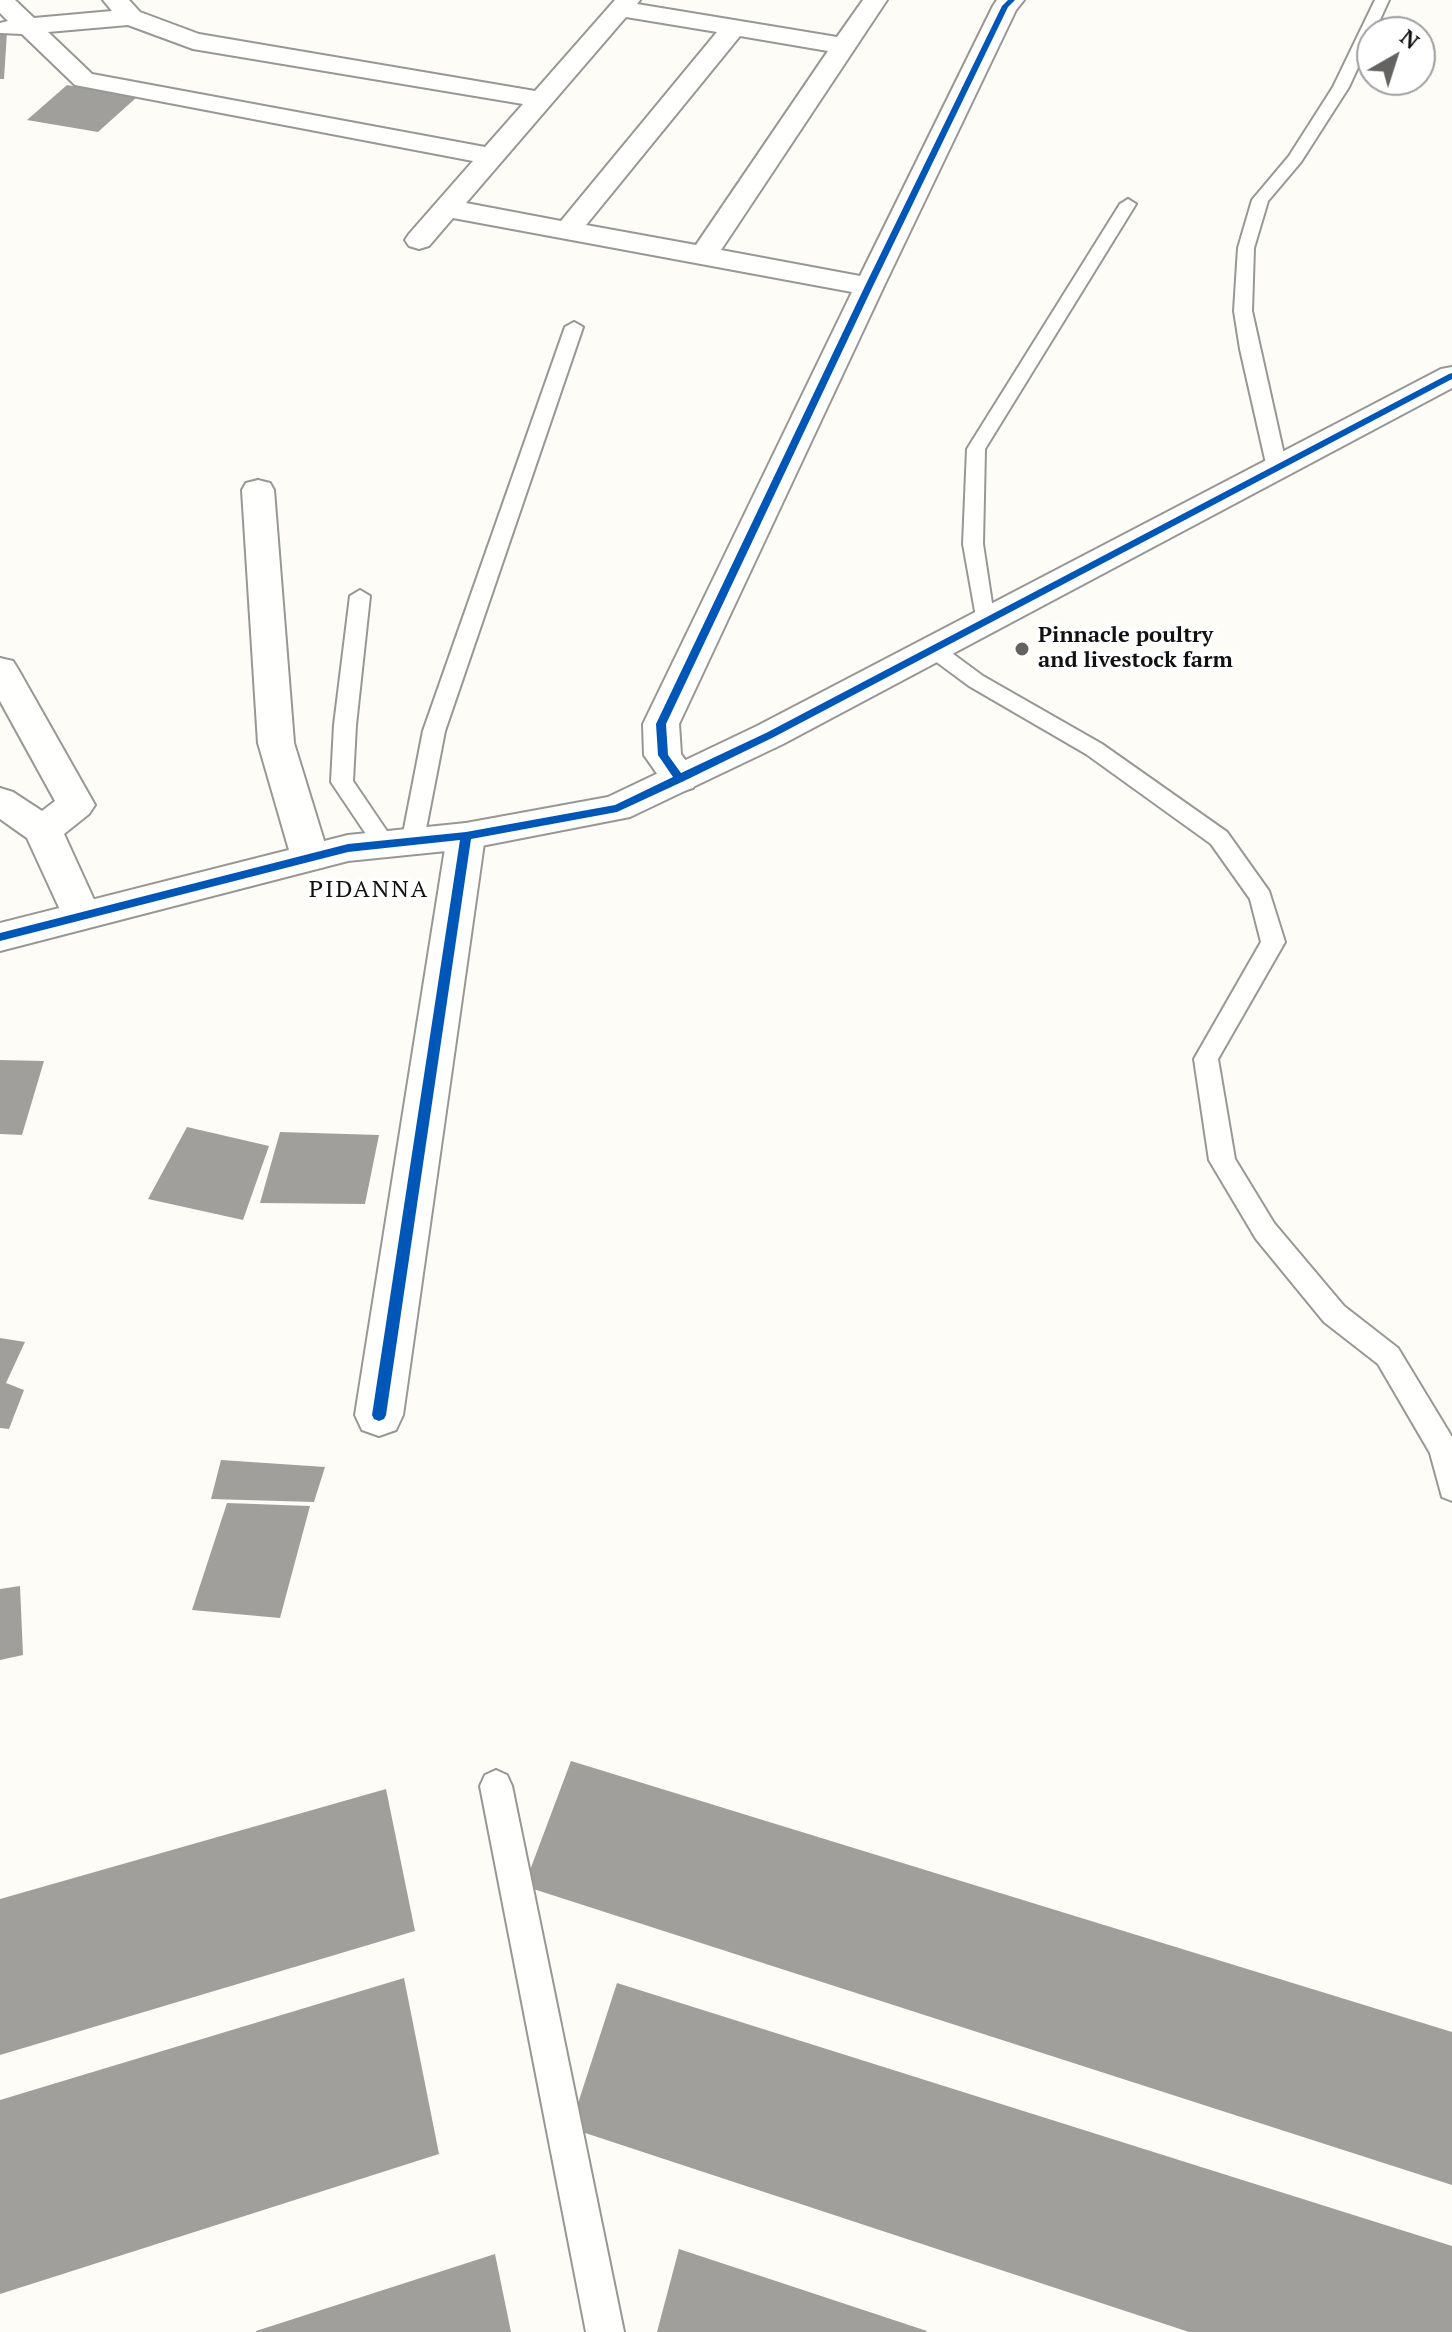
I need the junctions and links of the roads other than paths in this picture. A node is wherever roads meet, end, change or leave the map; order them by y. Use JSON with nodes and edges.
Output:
{"nodes":[{"id":1,"x":1,"y":0,"type":"edge"},
{"id":2,"x":875,"y":0,"type":"edge"},
{"id":3,"x":1382,"y":0,"type":"edge"},
{"id":4,"x":999,"y":3,"type":"edge"},
{"id":5,"x":624,"y":4,"type":"edge"},
{"id":6,"x":123,"y":8,"type":"edge"},
{"id":7,"x":27,"y":26,"type":"junction"},
{"id":8,"x":734,"y":27,"type":"junction"},
{"id":9,"x":0,"y":28,"type":"edge"},
{"id":10,"x":845,"y":46,"type":"junction"},
{"id":11,"x":543,"y":100,"type":"junction"},
{"id":12,"x":493,"y":157,"type":"junction"},
{"id":13,"x":1128,"y":204,"type":"dead end"},
{"id":14,"x":446,"y":208,"type":"junction"},
{"id":15,"x":567,"y":231,"type":"junction"},
{"id":16,"x":419,"y":240,"type":"dead end"},
{"id":17,"x":703,"y":256,"type":"junction"},
{"id":18,"x":869,"y":286,"type":"junction"},
{"id":19,"x":574,"y":327,"type":"dead end"},
{"id":20,"x":1452,"y":376,"type":"edge"},
{"id":21,"x":1277,"y":468,"type":"junction"},
{"id":22,"x":258,"y":490,"type":"dead end"},
{"id":23,"x":360,"y":596,"type":"dead end"},
{"id":24,"x":985,"y":623,"type":"junction"},
{"id":25,"x":934,"y":650,"type":"junction"},
{"id":26,"x":0,"y":669,"type":"edge"},
{"id":27,"x":680,"y":779,"type":"junction"},
{"id":28,"x":0,"y":801,"type":"edge"},
{"id":29,"x":43,"y":830,"type":"junction"},
{"id":30,"x":466,"y":836,"type":"junction"},
{"id":31,"x":399,"y":841,"type":"junction"},
{"id":32,"x":310,"y":857,"type":"junction"},
{"id":33,"x":81,"y":915,"type":"junction"},
{"id":34,"x":1,"y":936,"type":"edge"},
{"id":35,"x":379,"y":1415,"type":"dead end"},
{"id":36,"x":1452,"y":1488,"type":"edge"},
{"id":37,"x":496,"y":1786,"type":"dead end"},
{"id":38,"x":605,"y":2332,"type":"edge"}],
"edges":[{"from":1,"to":7,"type":"street"},
{"from":2,"to":10,"type":"street"},
{"from":3,"to":21,"type":"lane"},
{"from":4,"to":18,"type":"street"},
{"from":5,"to":8,"type":"street"},
{"from":5,"to":11,"type":"street"},
{"from":6,"to":7,"type":"street"},
{"from":6,"to":11,"type":"street"},
{"from":7,"to":9,"type":"street"},
{"from":7,"to":12,"type":"street"},
{"from":8,"to":10,"type":"street"},
{"from":8,"to":15,"type":"street"},
{"from":10,"to":17,"type":"street"},
{"from":11,"to":12,"type":"street"},
{"from":12,"to":14,"type":"street"},
{"from":13,"to":24,"type":"lane"},
{"from":14,"to":15,"type":"street"},
{"from":14,"to":16,"type":"street"},
{"from":15,"to":17,"type":"street"},
{"from":17,"to":18,"type":"street"},
{"from":18,"to":27,"type":"street"},
{"from":19,"to":31,"type":"lane"},
{"from":20,"to":21,"type":"street"},
{"from":21,"to":24,"type":"street"},
{"from":22,"to":32,"type":"street"},
{"from":23,"to":31,"type":"lane"},
{"from":24,"to":25,"type":"street"},
{"from":25,"to":27,"type":"street"},
{"from":25,"to":36,"type":"lane"},
{"from":26,"to":29,"type":"street"},
{"from":27,"to":30,"type":"street"},
{"from":28,"to":29,"type":"street"},
{"from":29,"to":33,"type":"street"},
{"from":30,"to":31,"type":"street"},
{"from":30,"to":35,"type":"street"},
{"from":31,"to":32,"type":"street"},
{"from":32,"to":33,"type":"street"},
{"from":33,"to":34,"type":"street"},
{"from":37,"to":38,"type":"lane"}]}
